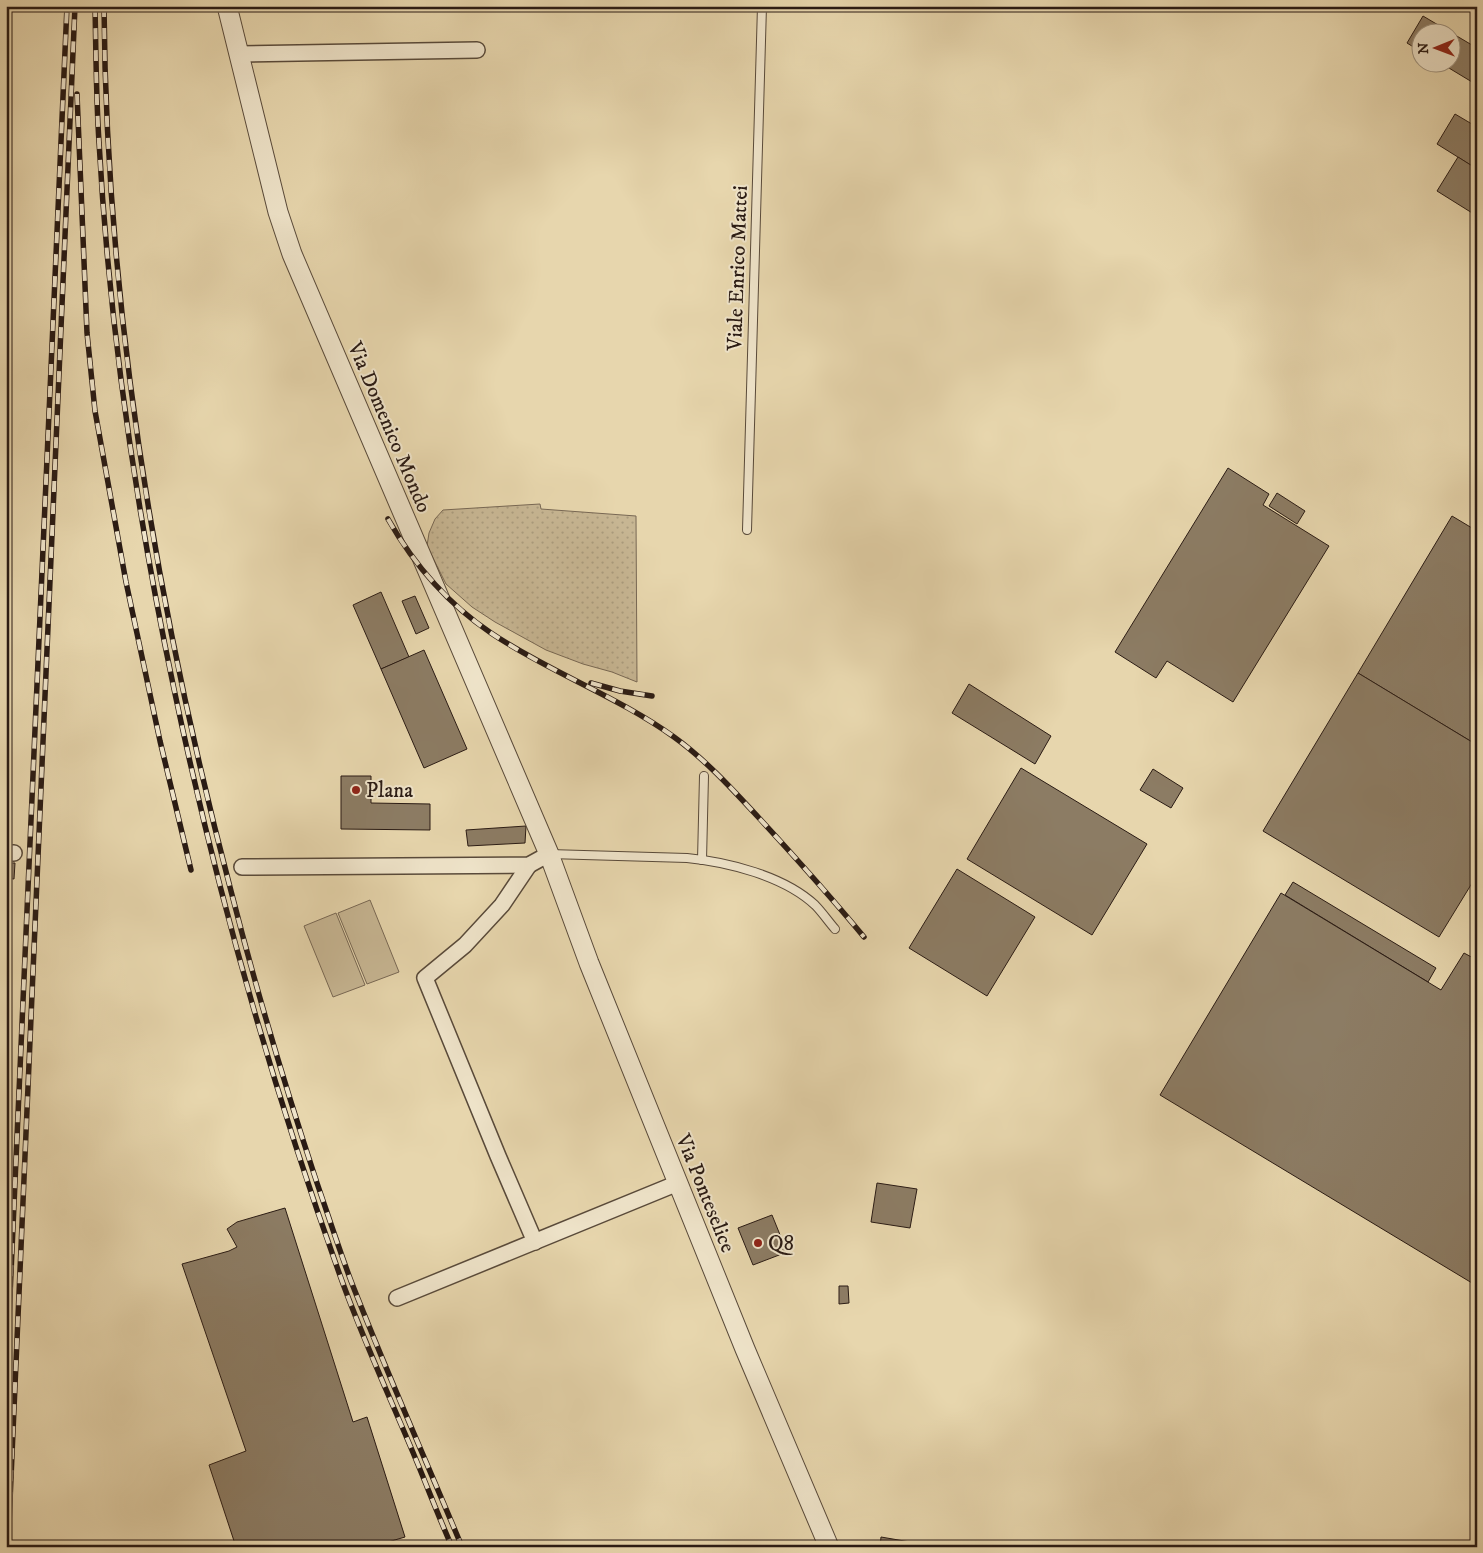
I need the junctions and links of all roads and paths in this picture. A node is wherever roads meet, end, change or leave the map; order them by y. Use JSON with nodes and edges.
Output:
{"nodes":[{"id":1,"x":227,"y":6,"type":"edge"},
{"id":2,"x":762,"y":6,"type":"edge"},
{"id":3,"x":476,"y":50,"type":"dead end"},
{"id":4,"x":239,"y":54,"type":"junction"},
{"id":5,"x":747,"y":530,"type":"dead end"},
{"id":6,"x":704,"y":776,"type":"dead end"},
{"id":7,"x":550,"y":854,"type":"junction"},
{"id":8,"x":702,"y":860,"type":"junction"},
{"id":9,"x":530,"y":865,"type":"junction"},
{"id":10,"x":242,"y":867,"type":"dead end"},
{"id":11,"x":835,"y":929,"type":"dead end"},
{"id":12,"x":678,"y":1183,"type":"junction"},
{"id":13,"x":534,"y":1242,"type":"junction"},
{"id":14,"x":397,"y":1298,"type":"dead end"},
{"id":15,"x":829,"y":1547,"type":"edge"}],
"edges":[{"from":1,"to":4,"type":"street","name":"Via Domenico Mondo"},
{"from":2,"to":5,"type":"lane","name":"Viale Enrico Mattei"},
{"from":3,"to":4,"type":"street"},
{"from":4,"to":7,"type":"street","name":"Via Domenico Mondo"},
{"from":6,"to":8,"type":"lane"},
{"from":7,"to":8,"type":"lane"},
{"from":7,"to":9,"type":"street"},
{"from":7,"to":12,"type":"street","name":"Via Ponteselice"},
{"from":8,"to":11,"type":"lane"},
{"from":9,"to":10,"type":"street"},
{"from":9,"to":13,"type":"street"},
{"from":12,"to":13,"type":"street"},
{"from":12,"to":15,"type":"street","name":"Via Ponteselice"},
{"from":13,"to":14,"type":"street"}]}
